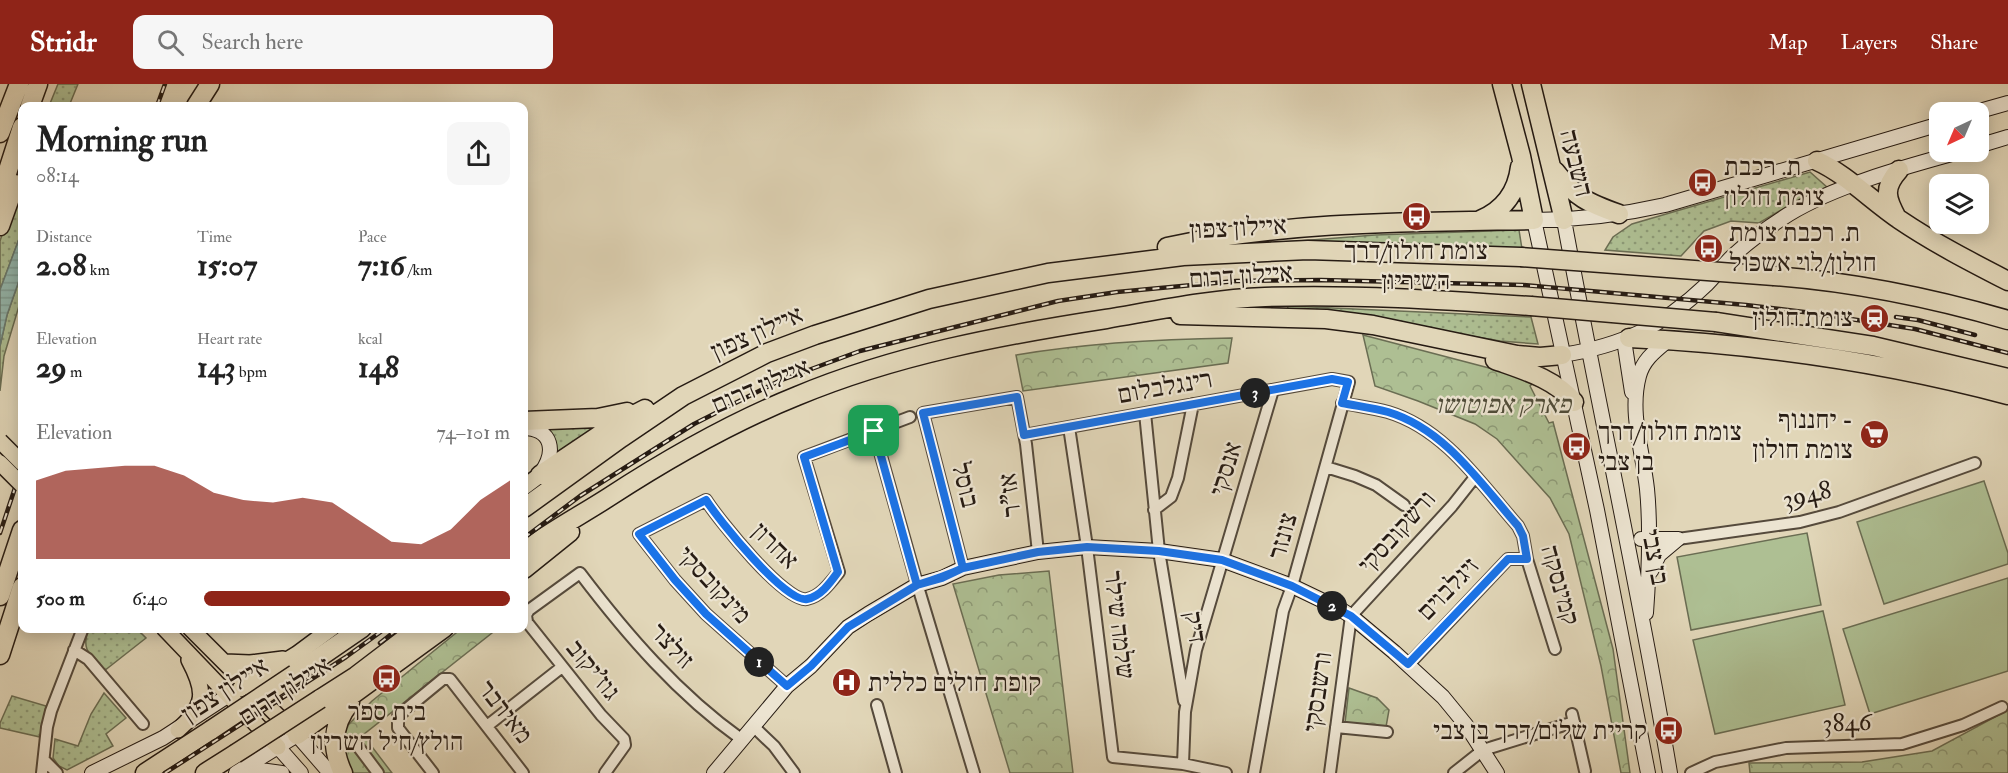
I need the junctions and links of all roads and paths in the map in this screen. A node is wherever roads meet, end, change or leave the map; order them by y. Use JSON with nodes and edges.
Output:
{"nodes":[{"id":1,"x":19,"y":84,"type":"edge"},
{"id":2,"x":38,"y":84,"type":"edge"},
{"id":3,"x":50,"y":84,"type":"edge"},
{"id":4,"x":210,"y":84,"type":"edge"},
{"id":5,"x":1502,"y":84,"type":"edge"},
{"id":6,"x":1531,"y":84,"type":"edge"},
{"id":7,"x":31,"y":102,"type":"edge"},
{"id":8,"x":43,"y":102,"type":"edge"},
{"id":9,"x":199,"y":102,"type":"edge"},
{"id":10,"x":2008,"y":103,"type":"edge"},
{"id":11,"x":1989,"y":108,"type":"edge"},
{"id":12,"x":1929,"y":127,"type":"edge"},
{"id":13,"x":0,"y":133,"type":"edge"},
{"id":14,"x":2008,"y":137,"type":"edge"},
{"id":15,"x":18,"y":139,"type":"edge"},
{"id":16,"x":1989,"y":143,"type":"edge"},
{"id":17,"x":1521,"y":156,"type":"junction"},
{"id":18,"x":1817,"y":161,"type":"junction"},
{"id":19,"x":1929,"y":161,"type":"edge"},
{"id":20,"x":1552,"y":168,"type":"junction"},
{"id":21,"x":1899,"y":170,"type":"junction"},
{"id":22,"x":18,"y":174,"type":"edge"},
{"id":23,"x":1853,"y":186,"type":"junction"},
{"id":24,"x":0,"y":195,"type":"edge"},
{"id":25,"x":1619,"y":214,"type":"junction"},
{"id":26,"x":1898,"y":219,"type":"junction"},
{"id":27,"x":1534,"y":220,"type":"junction"},
{"id":28,"x":1564,"y":220,"type":"junction"},
{"id":29,"x":1474,"y":222,"type":"junction"},
{"id":30,"x":0,"y":226,"type":"edge"},
{"id":31,"x":1048,"y":273,"type":"junction"},
{"id":32,"x":2008,"y":281,"type":"edge"},
{"id":33,"x":1136,"y":314,"type":"junction"},
{"id":34,"x":2008,"y":320,"type":"edge"},
{"id":35,"x":1434,"y":339,"type":"junction"},
{"id":36,"x":1626,"y":339,"type":"junction"},
{"id":37,"x":1667,"y":341,"type":"junction"},
{"id":38,"x":1588,"y":351,"type":"junction"},
{"id":39,"x":1562,"y":355,"type":"junction"},
{"id":40,"x":2008,"y":378,"type":"edge"},
{"id":41,"x":1348,"y":382,"type":"joint"},
{"id":42,"x":1273,"y":390,"type":"junction"},
{"id":43,"x":2008,"y":395,"type":"edge"},
{"id":44,"x":683,"y":396,"type":"junction"},
{"id":45,"x":1574,"y":402,"type":"junction"},
{"id":46,"x":1342,"y":403,"type":"junction"},
{"id":47,"x":1634,"y":403,"type":"junction"},
{"id":48,"x":1193,"y":404,"type":"junction"},
{"id":49,"x":923,"y":413,"type":"joint"},
{"id":50,"x":1146,"y":413,"type":"junction"},
{"id":51,"x":910,"y":417,"type":"dead end"},
{"id":52,"x":528,"y":421,"type":"edge"},
{"id":53,"x":1068,"y":427,"type":"junction"},
{"id":54,"x":528,"y":430,"type":"edge"},
{"id":55,"x":874,"y":431,"type":"junction"},
{"id":56,"x":1024,"y":435,"type":"junction"},
{"id":57,"x":0,"y":441,"type":"edge"},
{"id":58,"x":18,"y":459,"type":"edge"},
{"id":59,"x":0,"y":463,"type":"edge"},
{"id":60,"x":1975,"y":463,"type":"dead end"},
{"id":61,"x":1326,"y":467,"type":"junction"},
{"id":62,"x":540,"y":475,"type":"junction"},
{"id":63,"x":1475,"y":477,"type":"junction"},
{"id":64,"x":18,"y":481,"type":"edge"},
{"id":65,"x":528,"y":484,"type":"edge"},
{"id":66,"x":609,"y":497,"type":"junction"},
{"id":67,"x":528,"y":505,"type":"edge"},
{"id":68,"x":1404,"y":505,"type":"dead end"},
{"id":69,"x":1154,"y":510,"type":"junction"},
{"id":70,"x":1626,"y":531,"type":"junction"},
{"id":71,"x":639,"y":534,"type":"joint"},
{"id":72,"x":1649,"y":540,"type":"junction"},
{"id":73,"x":1678,"y":540,"type":"junction"},
{"id":74,"x":18,"y":542,"type":"edge"},
{"id":75,"x":1087,"y":547,"type":"junction"},
{"id":76,"x":528,"y":548,"type":"edge"},
{"id":77,"x":1159,"y":551,"type":"junction"},
{"id":78,"x":1038,"y":552,"type":"junction"},
{"id":79,"x":1527,"y":559,"type":"junction"},
{"id":80,"x":1222,"y":560,"type":"junction"},
{"id":81,"x":528,"y":566,"type":"edge"},
{"id":82,"x":963,"y":568,"type":"junction"},
{"id":83,"x":1649,"y":574,"type":"junction"},
{"id":84,"x":917,"y":585,"type":"junction"},
{"id":85,"x":1292,"y":586,"type":"junction"},
{"id":86,"x":0,"y":596,"type":"edge"},
{"id":87,"x":18,"y":599,"type":"edge"},
{"id":88,"x":528,"y":612,"type":"edge"},
{"id":89,"x":1351,"y":616,"type":"junction"},
{"id":90,"x":528,"y":623,"type":"edge"},
{"id":91,"x":1645,"y":630,"type":"junction"},
{"id":92,"x":81,"y":633,"type":"edge"},
{"id":93,"x":169,"y":633,"type":"edge"},
{"id":94,"x":195,"y":633,"type":"edge"},
{"id":95,"x":201,"y":633,"type":"edge"},
{"id":96,"x":325,"y":633,"type":"edge"},
{"id":97,"x":355,"y":633,"type":"edge"},
{"id":98,"x":413,"y":633,"type":"edge"},
{"id":99,"x":437,"y":633,"type":"edge"},
{"id":100,"x":208,"y":645,"type":"junction"},
{"id":101,"x":1555,"y":649,"type":"dead end"},
{"id":102,"x":74,"y":650,"type":"junction"},
{"id":103,"x":1196,"y":650,"type":"junction"},
{"id":104,"x":1176,"y":651,"type":"junction"},
{"id":105,"x":297,"y":654,"type":"junction"},
{"id":106,"x":0,"y":655,"type":"edge"},
{"id":107,"x":225,"y":662,"type":"junction"},
{"id":108,"x":1408,"y":664,"type":"junction"},
{"id":109,"x":562,"y":667,"type":"junction"},
{"id":110,"x":248,"y":684,"type":"junction"},
{"id":111,"x":787,"y":686,"type":"junction"},
{"id":112,"x":365,"y":687,"type":"junction"},
{"id":113,"x":230,"y":695,"type":"junction"},
{"id":114,"x":877,"y":705,"type":"dead end"},
{"id":115,"x":2002,"y":707,"type":"dead end"},
{"id":116,"x":1185,"y":712,"type":"junction"},
{"id":117,"x":143,"y":724,"type":"dead end"},
{"id":118,"x":487,"y":726,"type":"junction"},
{"id":119,"x":753,"y":726,"type":"junction"},
{"id":120,"x":1336,"y":727,"type":"junction"},
{"id":121,"x":178,"y":730,"type":"junction"},
{"id":122,"x":1387,"y":732,"type":"dead end"},
{"id":123,"x":297,"y":735,"type":"junction"},
{"id":124,"x":741,"y":739,"type":"junction"},
{"id":125,"x":354,"y":741,"type":"dead end"},
{"id":126,"x":278,"y":747,"type":"junction"},
{"id":127,"x":1483,"y":750,"type":"junction"},
{"id":128,"x":44,"y":760,"type":"junction"},
{"id":129,"x":1183,"y":764,"type":"junction"},
{"id":130,"x":1585,"y":771,"type":"dead end"},
{"id":131,"x":42,"y":773,"type":"edge"},
{"id":132,"x":57,"y":773,"type":"edge"},
{"id":133,"x":92,"y":773,"type":"edge"},
{"id":134,"x":145,"y":773,"type":"edge"},
{"id":135,"x":205,"y":773,"type":"edge"},
{"id":136,"x":236,"y":773,"type":"edge"},
{"id":137,"x":241,"y":773,"type":"edge"},
{"id":138,"x":282,"y":773,"type":"edge"},
{"id":139,"x":301,"y":773,"type":"edge"},
{"id":140,"x":330,"y":773,"type":"edge"},
{"id":141,"x":343,"y":773,"type":"edge"},
{"id":142,"x":378,"y":773,"type":"edge"},
{"id":143,"x":433,"y":773,"type":"edge"},
{"id":144,"x":524,"y":773,"type":"edge"},
{"id":145,"x":605,"y":773,"type":"edge"},
{"id":146,"x":714,"y":773,"type":"edge"},
{"id":147,"x":794,"y":773,"type":"edge"},
{"id":148,"x":896,"y":773,"type":"edge"},
{"id":149,"x":974,"y":773,"type":"edge"},
{"id":150,"x":1226,"y":773,"type":"edge"},
{"id":151,"x":1254,"y":773,"type":"edge"},
{"id":152,"x":1330,"y":773,"type":"edge"},
{"id":153,"x":1454,"y":773,"type":"edge"},
{"id":154,"x":1497,"y":773,"type":"edge"},
{"id":155,"x":1648,"y":773,"type":"edge"},
{"id":156,"x":1670,"y":773,"type":"edge"},
{"id":157,"x":1691,"y":773,"type":"edge"}],
"edges":[{"from":1,"to":13,"type":"highway"},
{"from":2,"to":7,"type":"highway"},
{"from":3,"to":8,"type":"highway"},
{"from":4,"to":9,"type":"highway"},
{"from":5,"to":17,"type":"highway","name":"השבעה"},
{"from":6,"to":20,"type":"highway","name":"השבעה"},
{"from":10,"to":11,"type":"main road"},
{"from":12,"to":18,"type":"main road"},
{"from":14,"to":16,"type":"main road"},
{"from":15,"to":24,"type":"highway"},
{"from":17,"to":27,"type":"highway","name":"השבעה"},
{"from":17,"to":29,"type":"highway"},
{"from":18,"to":23,"type":"highway"},
{"from":18,"to":25,"type":"main road"},
{"from":19,"to":21,"type":"main road"},
{"from":20,"to":25,"type":"highway"},
{"from":20,"to":28,"type":"highway","name":"השבעה"},
{"from":21,"to":23,"type":"main road"},
{"from":21,"to":26,"type":"highway"},
{"from":22,"to":30,"type":"highway"},
{"from":23,"to":26,"type":"highway"},
{"from":23,"to":36,"type":"main road"},
{"from":25,"to":28,"type":"main road"},
{"from":26,"to":32,"type":"highway"},
{"from":27,"to":28,"type":"main road"},
{"from":27,"to":29,"type":"highway"},
{"from":27,"to":39,"type":"main road","name":"בן צבי"},
{"from":28,"to":38,"type":"main road","name":"בן צבי"},
{"from":29,"to":31,"type":"highway"},
{"from":31,"to":34,"type":"highway","name":"איילון צפון","bridge":true},
{"from":31,"to":44,"type":"highway","name":"איילון צפון"},
{"from":33,"to":35,"type":"highway"},
{"from":33,"to":40,"type":"highway","name":"איילון דרום","bridge":true},
{"from":33,"to":66,"type":"highway","name":"איילון דרום"},
{"from":35,"to":39,"type":"highway"},
{"from":35,"to":45,"type":"highway"},
{"from":36,"to":37,"type":"highway"},
{"from":36,"to":38,"type":"main road"},
{"from":36,"to":47,"type":"main road"},
{"from":37,"to":43,"type":"highway"},
{"from":37,"to":47,"type":"main road"},
{"from":38,"to":39,"type":"main road"},
{"from":38,"to":70,"type":"main road","name":"בן צבי"},
{"from":39,"to":45,"type":"main road","name":"בן צבי"},
{"from":41,"to":42,"type":"street","name":"רינגלבלום"},
{"from":41,"to":46,"type":"street","name":"צונזר"},
{"from":42,"to":48,"type":"street","name":"רינגלבלום"},
{"from":42,"to":80,"type":"street","name":"אנסקי"},
{"from":44,"to":52,"type":"highway"},
{"from":44,"to":62,"type":"highway"},
{"from":44,"to":67,"type":"highway","name":"איילון צפון"},
{"from":45,"to":155,"type":"main road","name":"בן צבי"},
{"from":46,"to":61,"type":"street","name":"צונזר"},
{"from":46,"to":63,"type":"street","name":"קמינסקה"},
{"from":47,"to":72,"type":"main road"},
{"from":48,"to":50,"type":"street","name":"רינגלבלום"},
{"from":48,"to":69,"type":"street"},
{"from":49,"to":56,"type":"street","name":"אז\"ר"},
{"from":49,"to":82,"type":"street","name":"בוסל"},
{"from":50,"to":53,"type":"street","name":"רינגלבלום"},
{"from":50,"to":69,"type":"street","name":"דיק"},
{"from":51,"to":55,"type":"street"},
{"from":53,"to":56,"type":"street","name":"רינגלבלום"},
{"from":53,"to":75,"type":"street","name":"שלמה שילר"},
{"from":54,"to":62,"type":"main road"},
{"from":55,"to":71,"type":"street","name":"אחרון"},
{"from":55,"to":84,"type":"street"},
{"from":56,"to":78,"type":"street","name":"אז\"ר"},
{"from":57,"to":58,"type":"main road","bridge":true},
{"from":59,"to":64,"type":"main road","bridge":true},
{"from":60,"to":73,"type":"street","name":"3948"},
{"from":61,"to":68,"type":"street"},
{"from":61,"to":85,"type":"street","name":"צונזר"},
{"from":62,"to":65,"type":"main road"},
{"from":63,"to":79,"type":"street","name":"קמינסקה"},
{"from":63,"to":89,"type":"street","name":"ורשקובסקי"},
{"from":66,"to":76,"type":"highway","name":"איילון דרום"},
{"from":66,"to":81,"type":"highway"},
{"from":69,"to":77,"type":"street","name":"דיק"},
{"from":70,"to":72,"type":"main road"},
{"from":70,"to":91,"type":"main road","name":"בן צבי"},
{"from":71,"to":111,"type":"street","name":"מינקובסקי"},
{"from":72,"to":73,"type":"main road"},
{"from":72,"to":83,"type":"main road"},
{"from":73,"to":83,"type":"main road"},
{"from":74,"to":86,"type":"highway"},
{"from":75,"to":77,"type":"main road"},
{"from":75,"to":78,"type":"main road"},
{"from":75,"to":129,"type":"street","name":"שלמה שילר"},
{"from":77,"to":80,"type":"main road"},
{"from":77,"to":104,"type":"street","name":"דיק"},
{"from":78,"to":82,"type":"main road"},
{"from":79,"to":101,"type":"street","name":"קמינסקה"},
{"from":79,"to":108,"type":"street","name":"זיגלבוים"},
{"from":80,"to":85,"type":"main road"},
{"from":80,"to":103,"type":"street","name":"דיק"},
{"from":82,"to":84,"type":"main road"},
{"from":83,"to":91,"type":"main road"},
{"from":84,"to":111,"type":"main road"},
{"from":84,"to":149,"type":"street"},
{"from":85,"to":89,"type":"main road"},
{"from":85,"to":151,"type":"street","name":"צונזר"},
{"from":87,"to":106,"type":"highway"},
{"from":88,"to":124,"type":"street","name":"זולצר"},
{"from":89,"to":108,"type":"main road"},
{"from":89,"to":120,"type":"street","name":"ורשבסקי"},
{"from":90,"to":109,"type":"street","name":"גוז'יקוב"},
{"from":91,"to":156,"type":"main road","name":"בן צבי"},
{"from":92,"to":102,"type":"street"},
{"from":93,"to":113,"type":"main road"},
{"from":93,"to":121,"type":"main road"},
{"from":94,"to":100,"type":"main road"},
{"from":95,"to":100,"type":"main road"},
{"from":96,"to":105,"type":"main road"},
{"from":97,"to":134,"type":"highway","name":"איילון צפון","bridge":true},
{"from":98,"to":135,"type":"highway","name":"איילון דרום","bridge":true},
{"from":99,"to":112,"type":"highway"},
{"from":100,"to":107,"type":"main road"},
{"from":102,"to":117,"type":"street"},
{"from":102,"to":128,"type":"street"},
{"from":103,"to":104,"type":"street"},
{"from":103,"to":116,"type":"street","name":"דיק"},
{"from":104,"to":116,"type":"street","name":"דיק"},
{"from":105,"to":107,"type":"main road"},
{"from":105,"to":110,"type":"main road"},
{"from":107,"to":110,"type":"main road"},
{"from":108,"to":127,"type":"main road"},
{"from":109,"to":118,"type":"street"},
{"from":109,"to":145,"type":"street","name":"גוז'יקוב"},
{"from":110,"to":113,"type":"main road"},
{"from":110,"to":123,"type":"main road"},
{"from":111,"to":119,"type":"main road"},
{"from":112,"to":123,"type":"highway"},
{"from":112,"to":141,"type":"highway"},
{"from":113,"to":121,"type":"main road"},
{"from":113,"to":126,"type":"main road"},
{"from":114,"to":148,"type":"street"},
{"from":115,"to":157,"type":"street","name":"3846"},
{"from":116,"to":129,"type":"street","name":"דיק"},
{"from":118,"to":143,"type":"street","name":"מאירבר"},
{"from":118,"to":144,"type":"street","name":"מאירבר"},
{"from":119,"to":124,"type":"main road"},
{"from":119,"to":147,"type":"street"},
{"from":120,"to":122,"type":"street"},
{"from":120,"to":152,"type":"street","name":"ורשבסקי"},
{"from":121,"to":133,"type":"main road"},
{"from":123,"to":126,"type":"main road"},
{"from":123,"to":140,"type":"main road"},
{"from":124,"to":146,"type":"main road"},
{"from":125,"to":142,"type":"street"},
{"from":126,"to":136,"type":"main road"},
{"from":126,"to":139,"type":"main road"},
{"from":127,"to":130,"type":"street"},
{"from":127,"to":153,"type":"street"},
{"from":127,"to":154,"type":"main road"},
{"from":128,"to":131,"type":"street"},
{"from":128,"to":132,"type":"street"},
{"from":129,"to":150,"type":"street"},
{"from":137,"to":138,"type":"main road"}]}
